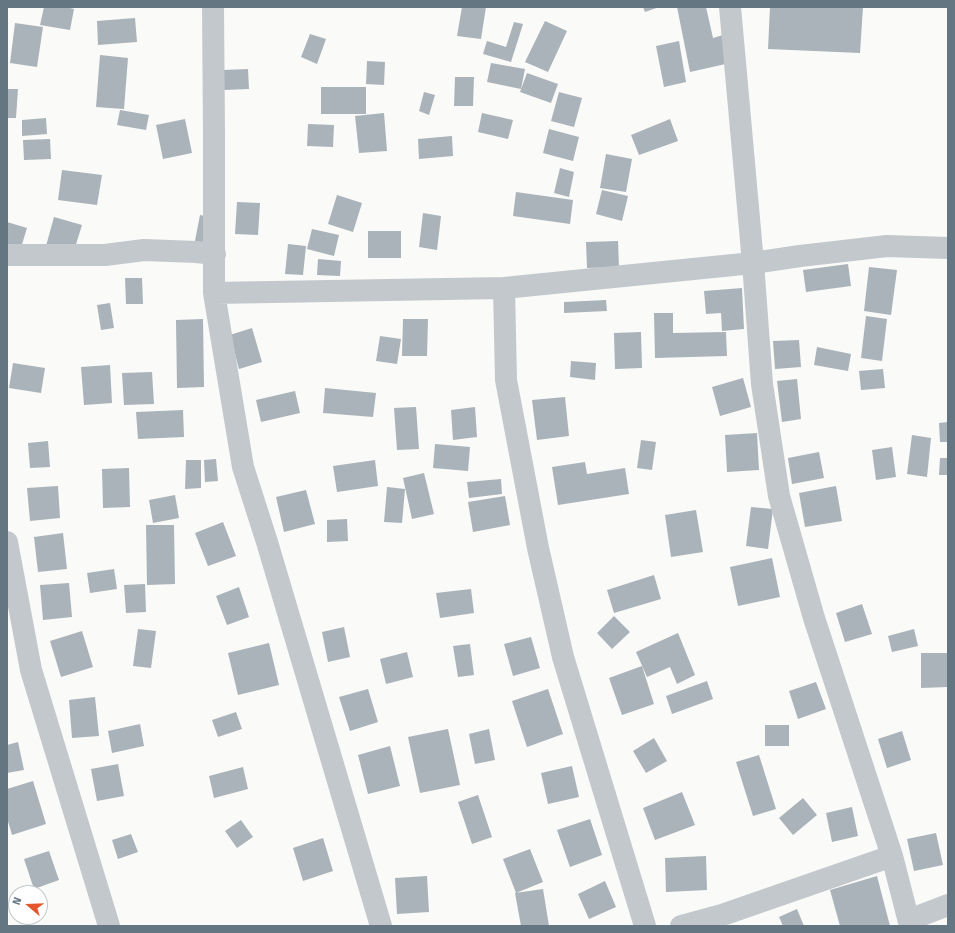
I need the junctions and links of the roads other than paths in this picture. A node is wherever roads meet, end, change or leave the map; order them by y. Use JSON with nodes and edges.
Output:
{"nodes":[{"id":1,"x":213,"y":7,"type":"edge"},
{"id":2,"x":730,"y":7,"type":"edge"},
{"id":3,"x":948,"y":248,"type":"edge"},
{"id":4,"x":215,"y":254,"type":"junction"},
{"id":5,"x":7,"y":255,"type":"edge"},
{"id":6,"x":753,"y":263,"type":"junction"},
{"id":7,"x":504,"y":288,"type":"junction"},
{"id":8,"x":214,"y":294,"type":"junction"},
{"id":9,"x":7,"y":542,"type":"edge"},
{"id":10,"x":892,"y":856,"type":"junction"},
{"id":11,"x":948,"y":905,"type":"edge"},
{"id":12,"x":910,"y":923,"type":"edge"},
{"id":13,"x":109,"y":926,"type":"edge"},
{"id":14,"x":381,"y":926,"type":"edge"},
{"id":15,"x":645,"y":926,"type":"edge"},
{"id":16,"x":681,"y":926,"type":"edge"}],
"edges":[{"from":1,"to":4,"type":"street"},
{"from":2,"to":6,"type":"street"},
{"from":3,"to":6,"type":"street"},
{"from":4,"to":5,"type":"street"},
{"from":4,"to":8,"type":"street"},
{"from":6,"to":7,"type":"street"},
{"from":6,"to":10,"type":"street"},
{"from":7,"to":8,"type":"street"},
{"from":7,"to":15,"type":"street"},
{"from":8,"to":14,"type":"street"},
{"from":9,"to":13,"type":"street"},
{"from":10,"to":12,"type":"street"},
{"from":10,"to":16,"type":"street"},
{"from":11,"to":12,"type":"street"}]}
